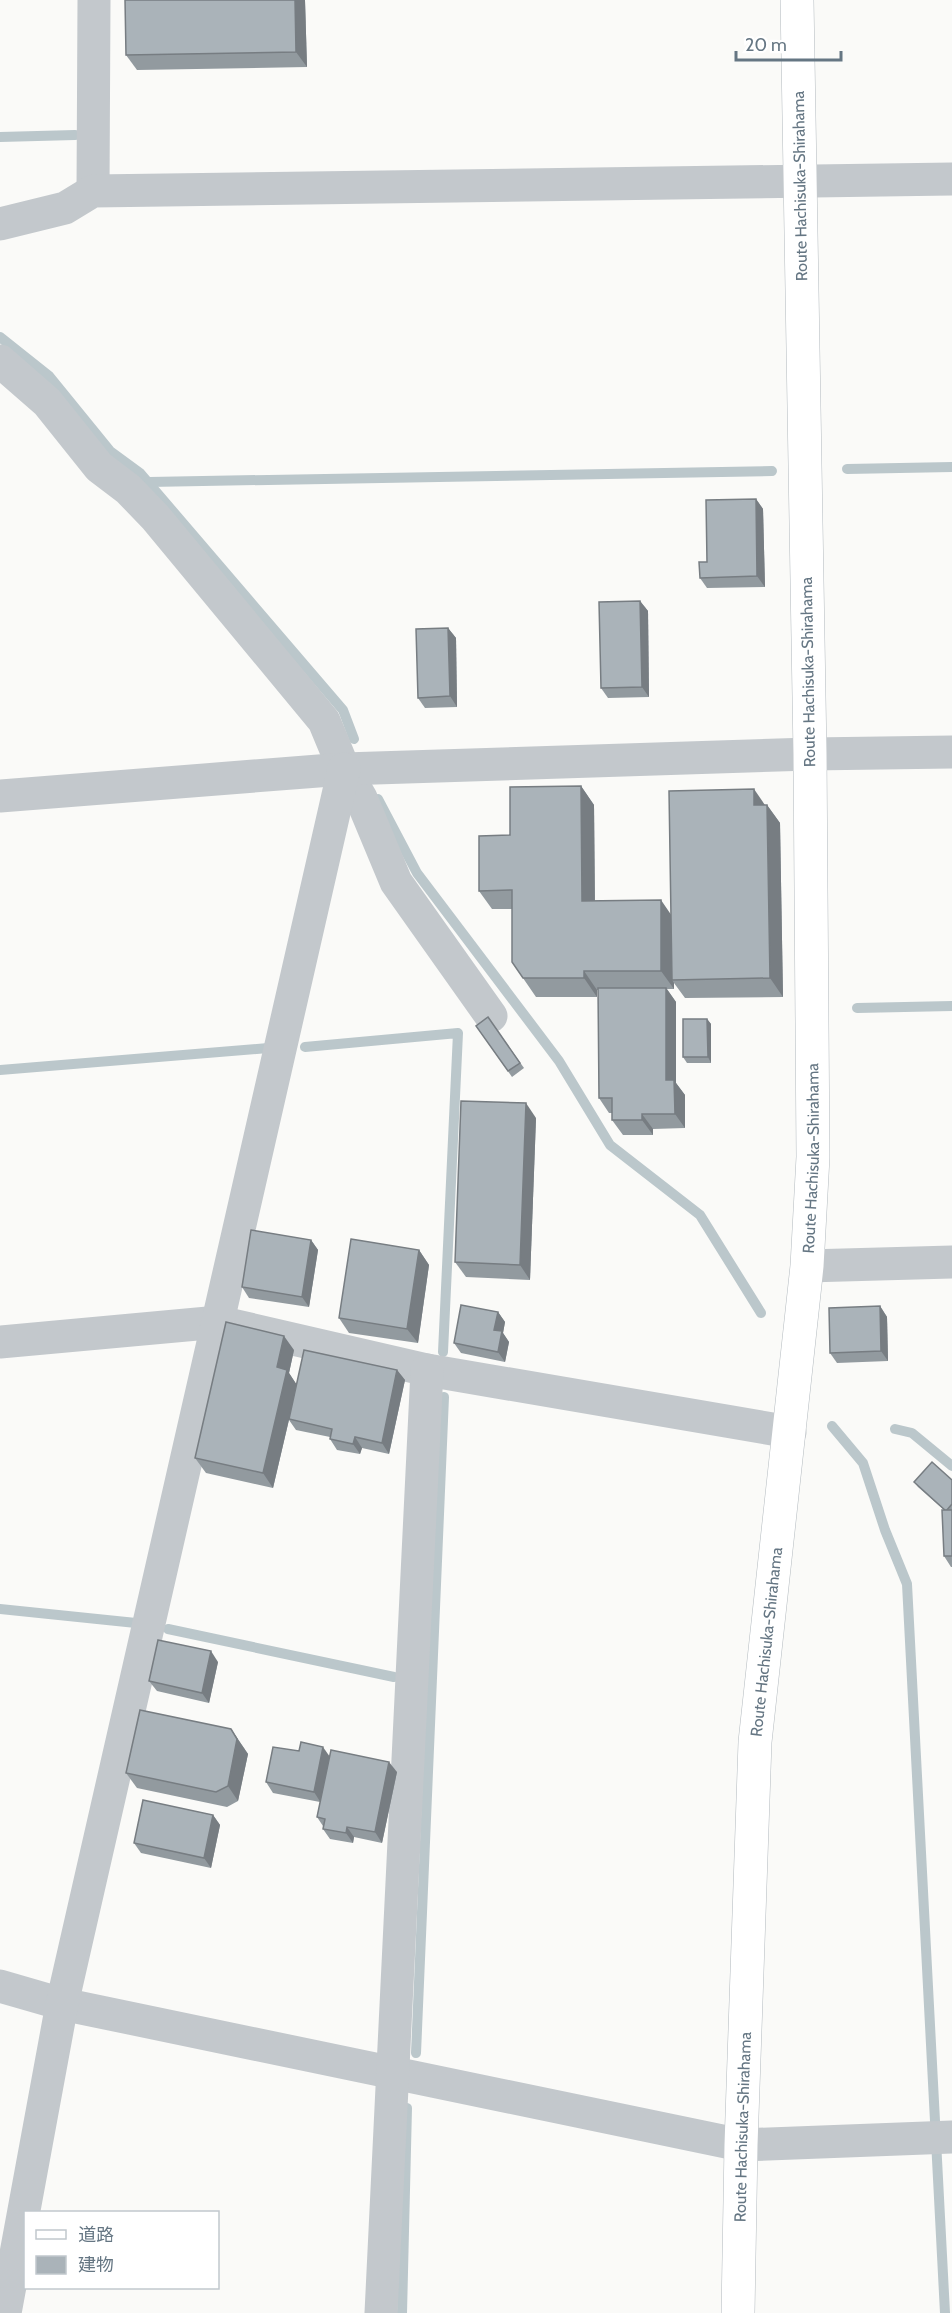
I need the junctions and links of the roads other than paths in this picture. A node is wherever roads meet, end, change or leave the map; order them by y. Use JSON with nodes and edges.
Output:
{"nodes":[{"id":1,"x":94,"y":0,"type":"edge"},
{"id":2,"x":797,"y":0,"type":"edge"},
{"id":3,"x":952,"y":179,"type":"edge"},
{"id":4,"x":800,"y":183,"type":"junction"},
{"id":5,"x":93,"y":191,"type":"junction"},
{"id":6,"x":0,"y":224,"type":"edge"},
{"id":7,"x":0,"y":362,"type":"edge"},
{"id":8,"x":952,"y":752,"type":"edge"},
{"id":9,"x":810,"y":754,"type":"junction"},
{"id":10,"x":344,"y":769,"type":"junction"},
{"id":11,"x":0,"y":796,"type":"edge"},
{"id":12,"x":491,"y":1016,"type":"dead end"},
{"id":13,"x":952,"y":1262,"type":"edge"},
{"id":14,"x":807,"y":1266,"type":"junction"},
{"id":15,"x":219,"y":1322,"type":"junction"},
{"id":16,"x":0,"y":1342,"type":"edge"},
{"id":17,"x":427,"y":1370,"type":"junction"},
{"id":18,"x":790,"y":1432,"type":"junction"},
{"id":19,"x":0,"y":1986,"type":"edge"},
{"id":20,"x":62,"y":2004,"type":"junction"},
{"id":21,"x":393,"y":2072,"type":"junction"},
{"id":22,"x":941,"y":2138,"type":"edge"},
{"id":23,"x":741,"y":2145,"type":"junction"},
{"id":24,"x":5,"y":2313,"type":"edge"},
{"id":25,"x":381,"y":2313,"type":"edge"},
{"id":26,"x":738,"y":2313,"type":"edge"}],
"edges":[{"from":1,"to":5,"type":"street"},
{"from":2,"to":4,"type":"main road","name":"Route Hachisuka-Shirahama"},
{"from":3,"to":4,"type":"street"},
{"from":4,"to":5,"type":"street"},
{"from":4,"to":9,"type":"main road","name":"Route Hachisuka-Shirahama"},
{"from":5,"to":6,"type":"street"},
{"from":7,"to":10,"type":"street"},
{"from":8,"to":9,"type":"street"},
{"from":9,"to":10,"type":"street"},
{"from":9,"to":14,"type":"main road","name":"Route Hachisuka-Shirahama"},
{"from":10,"to":11,"type":"street"},
{"from":10,"to":12,"type":"street"},
{"from":10,"to":15,"type":"street"},
{"from":13,"to":14,"type":"street"},
{"from":14,"to":18,"type":"main road","name":"Route Hachisuka-Shirahama"},
{"from":15,"to":16,"type":"street"},
{"from":15,"to":17,"type":"street"},
{"from":15,"to":20,"type":"street"},
{"from":17,"to":18,"type":"street"},
{"from":17,"to":21,"type":"street"},
{"from":18,"to":23,"type":"main road","name":"Route Hachisuka-Shirahama"},
{"from":19,"to":20,"type":"street"},
{"from":20,"to":21,"type":"street"},
{"from":20,"to":24,"type":"street"},
{"from":21,"to":23,"type":"street"},
{"from":21,"to":25,"type":"street"},
{"from":22,"to":23,"type":"street"},
{"from":23,"to":26,"type":"main road","name":"Route Hachisuka-Shirahama"}]}
